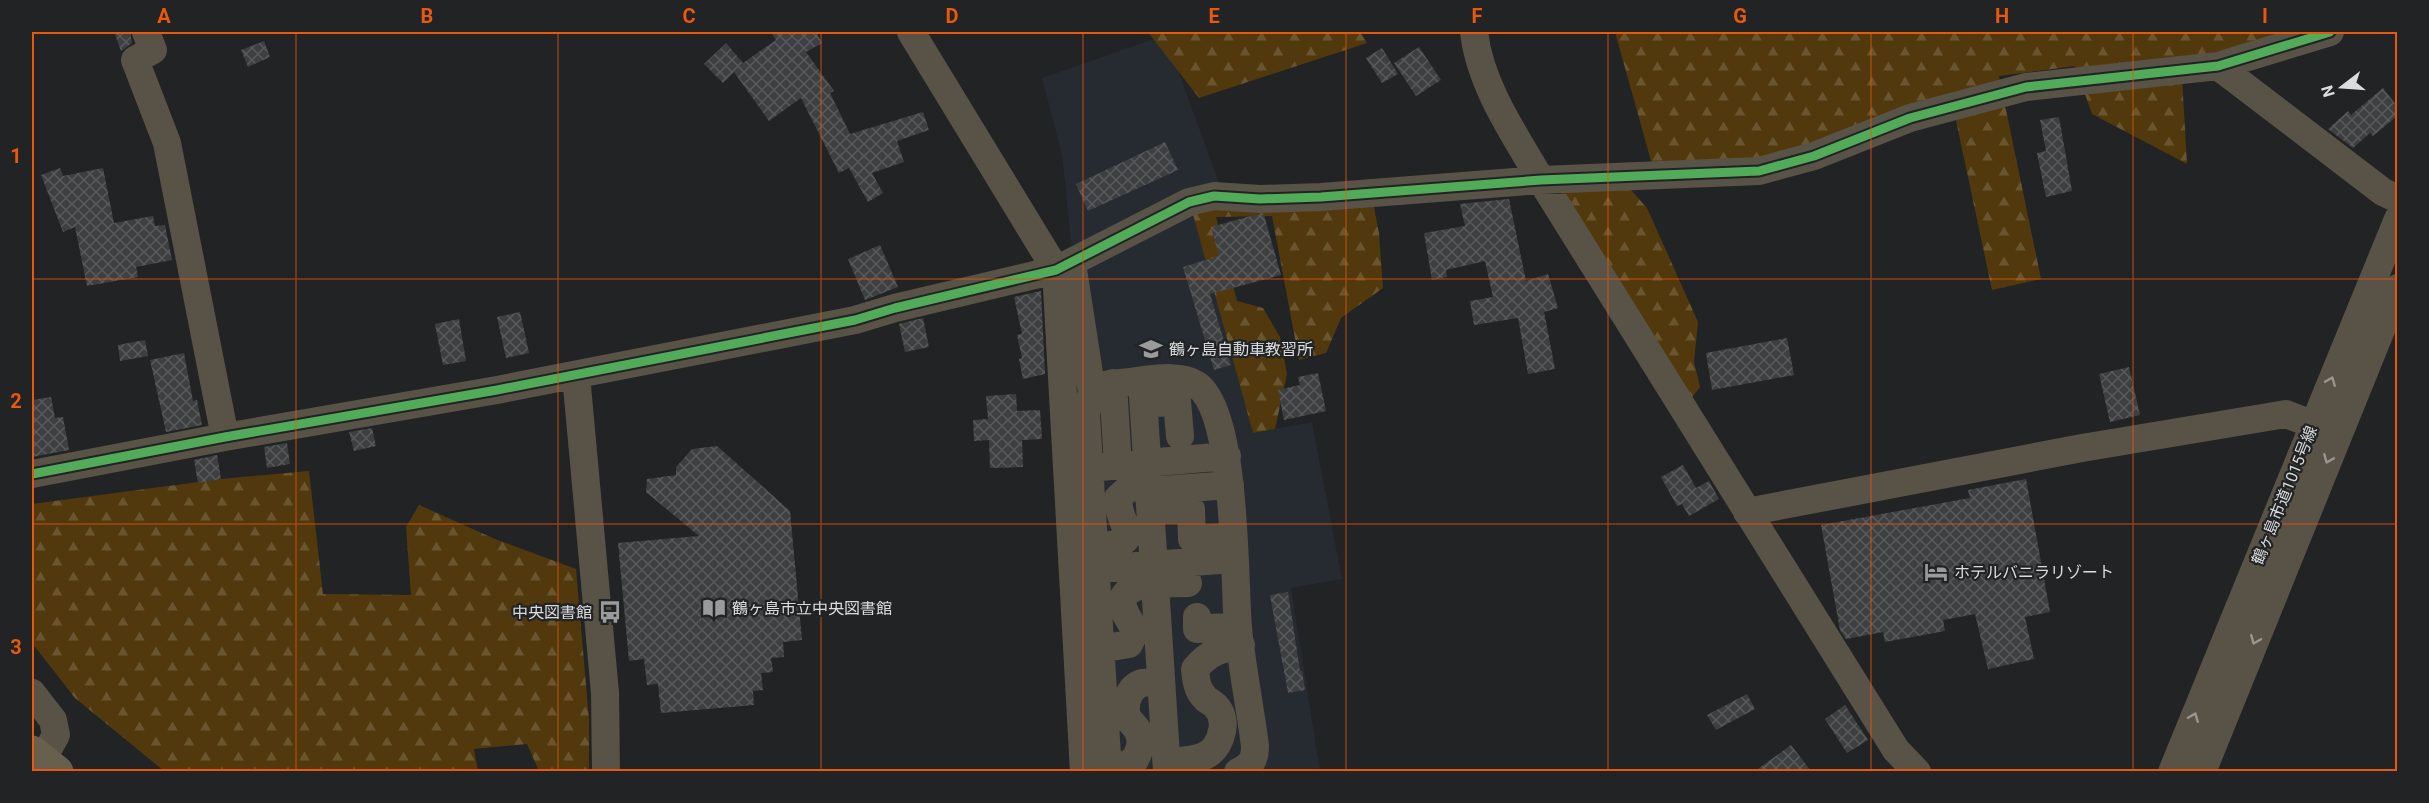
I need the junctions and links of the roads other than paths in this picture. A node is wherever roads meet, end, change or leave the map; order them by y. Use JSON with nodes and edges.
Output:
{"nodes":[{"id":1,"x":146,"y":32,"type":"edge"},
{"id":2,"x":911,"y":32,"type":"edge"},
{"id":3,"x":1474,"y":32,"type":"edge"},
{"id":4,"x":2330,"y":32,"type":"edge"},
{"id":5,"x":2218,"y":66,"type":"junction"},
{"id":6,"x":1540,"y":180,"type":"junction"},
{"id":7,"x":2397,"y":199,"type":"edge"},
{"id":8,"x":2397,"y":219,"type":"edge"},
{"id":9,"x":1064,"y":266,"type":"junction"},
{"id":10,"x":2397,"y":288,"type":"edge"},
{"id":11,"x":576,"y":375,"type":"junction"},
{"id":12,"x":1102,"y":388,"type":"junction"},
{"id":13,"x":1143,"y":393,"type":"junction"},
{"id":14,"x":2313,"y":424,"type":"junction"},
{"id":15,"x":1180,"y":436,"type":"dead end"},
{"id":16,"x":225,"y":437,"type":"junction"},
{"id":17,"x":1227,"y":456,"type":"junction"},
{"id":18,"x":1118,"y":466,"type":"junction"},
{"id":19,"x":1089,"y":468,"type":"junction"},
{"id":20,"x":32,"y":474,"type":"edge"},
{"id":21,"x":1230,"y":485,"type":"junction"},
{"id":22,"x":1149,"y":488,"type":"junction"},
{"id":23,"x":1747,"y":512,"type":"junction"},
{"id":24,"x":1234,"y":548,"type":"junction"},
{"id":25,"x":1094,"y":557,"type":"junction"},
{"id":26,"x":1154,"y":574,"type":"junction"},
{"id":27,"x":1188,"y":583,"type":"dead end"},
{"id":28,"x":1197,"y":617,"type":"dead end"},
{"id":29,"x":1239,"y":635,"type":"junction"},
{"id":30,"x":1100,"y":649,"type":"junction"},
{"id":31,"x":1161,"y":682,"type":"junction"},
{"id":32,"x":32,"y":693,"type":"edge"},
{"id":33,"x":44,"y":761,"type":"edge"},
{"id":34,"x":1167,"y":767,"type":"edge"},
{"id":35,"x":1099,"y":770,"type":"edge"},
{"id":36,"x":606,"y":771,"type":"edge"},
{"id":37,"x":1238,"y":771,"type":"edge"},
{"id":38,"x":1917,"y":771,"type":"edge"},
{"id":39,"x":2172,"y":771,"type":"edge"},
{"id":40,"x":2202,"y":771,"type":"edge"}],
"edges":[{"from":1,"to":16,"type":"street"},
{"from":2,"to":9,"type":"street"},
{"from":3,"to":6,"type":"street"},
{"from":4,"to":5,"type":"street"},
{"from":5,"to":6,"type":"street"},
{"from":5,"to":7,"type":"street"},
{"from":6,"to":9,"type":"street"},
{"from":6,"to":23,"type":"street"},
{"from":14,"to":8,"type":"street","name":"鶴ヶ島市道1015号線","one_way":true},
{"from":9,"to":11,"type":"street"},
{"from":9,"to":12,"type":"street"},
{"from":9,"to":35,"type":"street"},
{"from":10,"to":40,"type":"street","name":"鶴ヶ島市道1015号線","one_way":true},
{"from":11,"to":16,"type":"street"},
{"from":11,"to":36,"type":"street"},
{"from":12,"to":13,"type":"street"},
{"from":12,"to":18,"type":"street"},
{"from":12,"to":19,"type":"street"},
{"from":13,"to":15,"type":"street"},
{"from":13,"to":17,"type":"street"},
{"from":13,"to":22,"type":"street"},
{"from":14,"to":23,"type":"street"},
{"from":39,"to":14,"type":"street","name":"鶴ヶ島市道1015号線","one_way":true},
{"from":16,"to":20,"type":"street"},
{"from":17,"to":21,"type":"street"},
{"from":17,"to":22,"type":"street"},
{"from":18,"to":19,"type":"street"},
{"from":18,"to":22,"type":"street"},
{"from":19,"to":25,"type":"street"},
{"from":21,"to":22,"type":"street"},
{"from":21,"to":24,"type":"street"},
{"from":22,"to":24,"type":"street"},
{"from":22,"to":25,"type":"street"},
{"from":22,"to":26,"type":"street"},
{"from":23,"to":38,"type":"street"},
{"from":24,"to":26,"type":"street"},
{"from":24,"to":29,"type":"street"},
{"from":25,"to":26,"type":"street"},
{"from":25,"to":30,"type":"street"},
{"from":26,"to":27,"type":"street"},
{"from":26,"to":30,"type":"street"},
{"from":26,"to":31,"type":"street"},
{"from":28,"to":29,"type":"street"},
{"from":29,"to":34,"type":"street"},
{"from":29,"to":37,"type":"street"},
{"from":30,"to":35,"type":"street"},
{"from":31,"to":34,"type":"street"},
{"from":31,"to":35,"type":"street"},
{"from":32,"to":33,"type":"street"}]}
